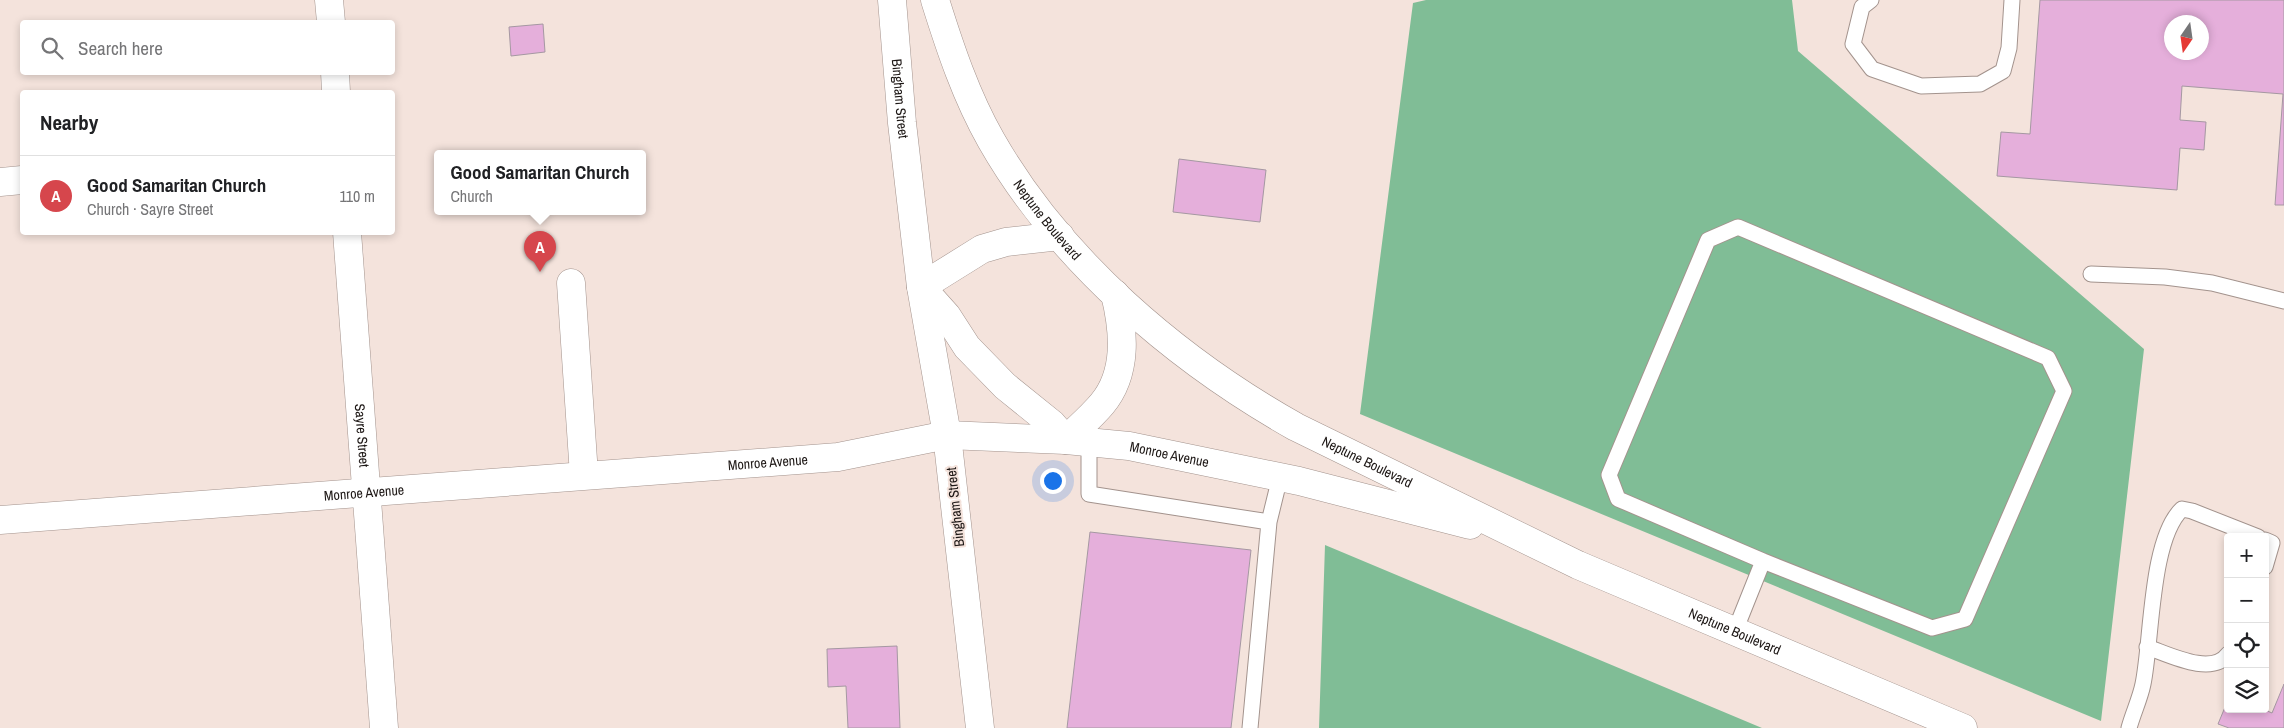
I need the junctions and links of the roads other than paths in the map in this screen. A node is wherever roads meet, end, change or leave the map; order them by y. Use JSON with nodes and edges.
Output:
{"nodes":[{"id":1,"x":329,"y":0,"type":"edge"},
{"id":2,"x":892,"y":0,"type":"edge"},
{"id":3,"x":935,"y":0,"type":"edge"},
{"id":4,"x":1871,"y":0,"type":"edge"},
{"id":5,"x":2012,"y":0,"type":"edge"},
{"id":6,"x":331,"y":20,"type":"edge"},
{"id":7,"x":335,"y":75,"type":"edge"},
{"id":8,"x":336,"y":90,"type":"edge"},
{"id":9,"x":20,"y":180,"type":"edge"},
{"id":10,"x":0,"y":182,"type":"edge"},
{"id":11,"x":347,"y":235,"type":"edge"},
{"id":12,"x":1060,"y":236,"type":"junction"},
{"id":13,"x":2091,"y":274,"type":"dead end"},
{"id":14,"x":571,"y":283,"type":"dead end"},
{"id":15,"x":921,"y":287,"type":"junction"},
{"id":16,"x":1115,"y":294,"type":"junction"},
{"id":17,"x":2284,"y":301,"type":"edge"},
{"id":18,"x":947,"y":435,"type":"junction"},
{"id":19,"x":1078,"y":441,"type":"junction"},
{"id":20,"x":584,"y":475,"type":"junction"},
{"id":21,"x":1280,"y":477,"type":"junction"},
{"id":22,"x":366,"y":492,"type":"junction"},
{"id":23,"x":0,"y":520,"type":"edge"},
{"id":24,"x":1269,"y":522,"type":"junction"},
{"id":25,"x":2248,"y":533,"type":"edge"},
{"id":26,"x":1525,"y":539,"type":"junction"},
{"id":27,"x":2269,"y":542,"type":"edge"},
{"id":28,"x":2269,"y":553,"type":"edge"},
{"id":29,"x":1763,"y":561,"type":"junction"},
{"id":30,"x":1734,"y":631,"type":"junction"},
{"id":31,"x":2147,"y":647,"type":"junction"},
{"id":32,"x":2224,"y":658,"type":"edge"},
{"id":33,"x":384,"y":728,"type":"edge"},
{"id":34,"x":980,"y":728,"type":"edge"},
{"id":35,"x":1250,"y":728,"type":"edge"},
{"id":36,"x":1963,"y":728,"type":"edge"},
{"id":37,"x":2129,"y":728,"type":"edge"}],
"edges":[{"from":1,"to":6,"type":"street"},
{"from":2,"to":15,"type":"street","name":"Bingham Street"},
{"from":3,"to":12,"type":"street","name":"Neptune Boulevard"},
{"from":4,"to":5,"type":"lane"},
{"from":7,"to":8,"type":"street"},
{"from":9,"to":10,"type":"street"},
{"from":11,"to":22,"type":"street","name":"Sayre Street"},
{"from":12,"to":15,"type":"street"},
{"from":12,"to":16,"type":"street","name":"Neptune Boulevard"},
{"from":13,"to":17,"type":"lane"},
{"from":14,"to":20,"type":"street"},
{"from":15,"to":18,"type":"street","name":"Bingham Street"},
{"from":15,"to":19,"type":"street"},
{"from":16,"to":19,"type":"street"},
{"from":16,"to":26,"type":"street","name":"Neptune Boulevard"},
{"from":18,"to":19,"type":"street","name":"Monroe Avenue"},
{"from":18,"to":20,"type":"street","name":"Monroe Avenue"},
{"from":18,"to":34,"type":"street","name":"Bingham Street"},
{"from":19,"to":21,"type":"street","name":"Monroe Avenue"},
{"from":19,"to":24,"type":"lane"},
{"from":20,"to":22,"type":"street","name":"Monroe Avenue"},
{"from":21,"to":24,"type":"lane"},
{"from":21,"to":26,"type":"street","name":"Monroe Avenue"},
{"from":22,"to":23,"type":"street","name":"Monroe Avenue"},
{"from":22,"to":33,"type":"street","name":"Sayre Street"},
{"from":24,"to":35,"type":"lane"},
{"from":25,"to":31,"type":"lane"},
{"from":26,"to":30,"type":"street","name":"Neptune Boulevard"},
{"from":27,"to":28,"type":"lane"},
{"from":29,"to":29,"type":"lane"},
{"from":29,"to":30,"type":"lane"},
{"from":30,"to":36,"type":"street","name":"Neptune Boulevard"},
{"from":31,"to":32,"type":"lane"},
{"from":31,"to":37,"type":"lane"}]}
